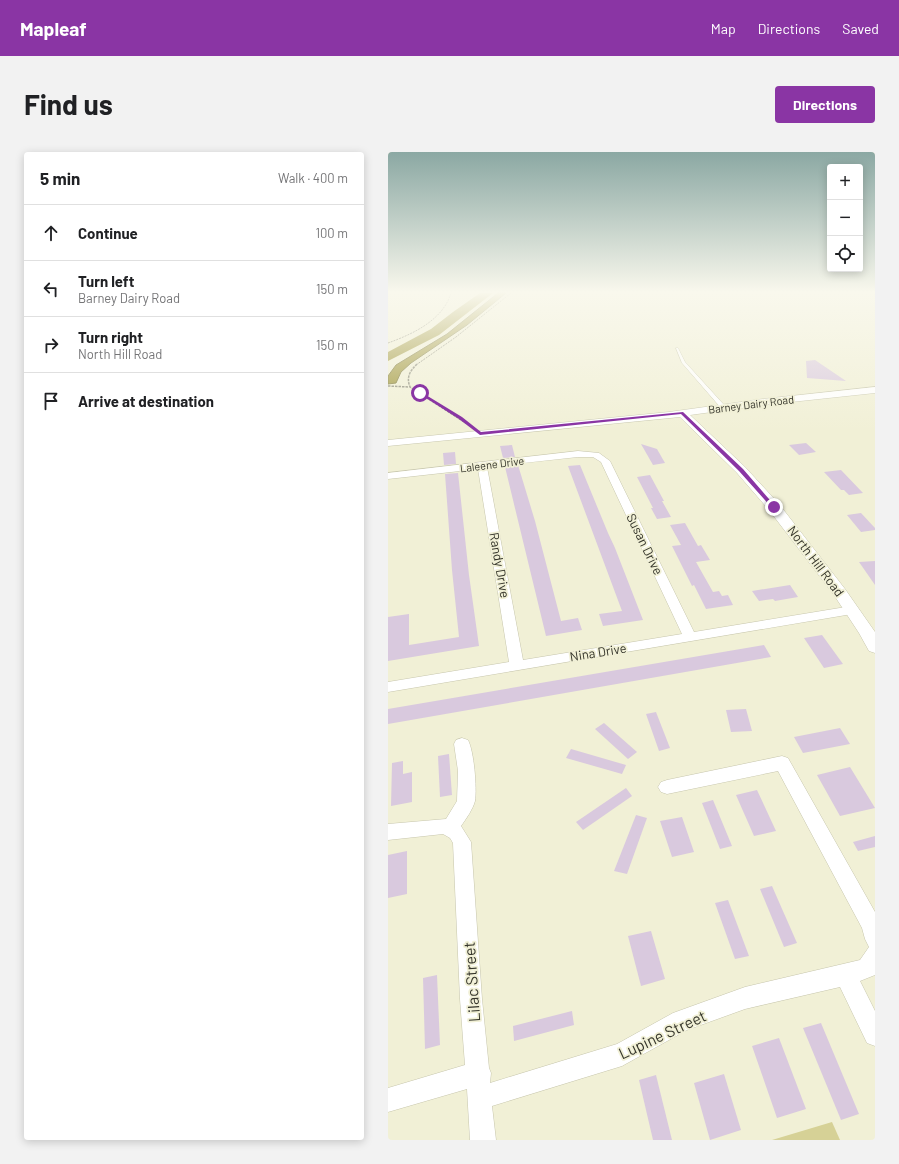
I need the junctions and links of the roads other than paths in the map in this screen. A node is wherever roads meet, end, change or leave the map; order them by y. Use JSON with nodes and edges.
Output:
{"nodes":[{"id":1,"x":677,"y":349,"type":"dead end"},
{"id":2,"x":875,"y":390,"type":"edge"},
{"id":3,"x":723,"y":407,"type":"junction"},
{"id":4,"x":682,"y":413,"type":"junction"},
{"id":5,"x":388,"y":443,"type":"edge"},
{"id":6,"x":596,"y":454,"type":"joint"},
{"id":7,"x":482,"y":465,"type":"junction"},
{"id":8,"x":388,"y":476,"type":"edge"},
{"id":9,"x":852,"y":610,"type":"junction"},
{"id":10,"x":690,"y":637,"type":"junction"},
{"id":11,"x":875,"y":647,"type":"edge"},
{"id":12,"x":517,"y":666,"type":"junction"},
{"id":13,"x":388,"y":687,"type":"edge"},
{"id":14,"x":462,"y":744,"type":"dead end"},
{"id":15,"x":667,"y":787,"type":"dead end"},
{"id":16,"x":450,"y":829,"type":"junction"},
{"id":17,"x":388,"y":832,"type":"edge"},
{"id":18,"x":875,"y":939,"type":"edge"},
{"id":19,"x":875,"y":955,"type":"edge"},
{"id":20,"x":845,"y":975,"type":"junction"},
{"id":21,"x":875,"y":1035,"type":"edge"},
{"id":22,"x":479,"y":1073,"type":"junction"},
{"id":23,"x":480,"y":1098,"type":"junction"},
{"id":24,"x":388,"y":1100,"type":"edge"},
{"id":25,"x":483,"y":1140,"type":"edge"}],
"edges":[{"from":1,"to":3,"type":"lane"},
{"from":2,"to":3,"type":"street","name":"Barney Dairy Road"},
{"from":3,"to":4,"type":"street","name":"Barney Dairy Road"},
{"from":4,"to":5,"type":"street","name":"Barney Dairy Road"},
{"from":4,"to":9,"type":"street","name":"North Hill Road"},
{"from":6,"to":7,"type":"street","name":"Laleene Drive"},
{"from":6,"to":10,"type":"street","name":"Susan Drive"},
{"from":7,"to":8,"type":"street","name":"Laleene Drive"},
{"from":7,"to":12,"type":"street","name":"Randy Drive"},
{"from":9,"to":10,"type":"street","name":"Nina Drive"},
{"from":9,"to":11,"type":"street","name":"North Hill Road"},
{"from":10,"to":12,"type":"street","name":"Nina Drive"},
{"from":12,"to":13,"type":"street","name":"Nina Drive"},
{"from":14,"to":16,"type":"street"},
{"from":15,"to":18,"type":"street"},
{"from":16,"to":17,"type":"street"},
{"from":16,"to":22,"type":"street","name":"Lilac Street"},
{"from":19,"to":20,"type":"street","name":"Lupine Street"},
{"from":20,"to":21,"type":"street"},
{"from":20,"to":23,"type":"street","name":"Lupine Street"},
{"from":22,"to":23,"type":"street","name":"Lilac Street"},
{"from":22,"to":24,"type":"street"},
{"from":23,"to":25,"type":"street","name":"Lilac Street"}]}
